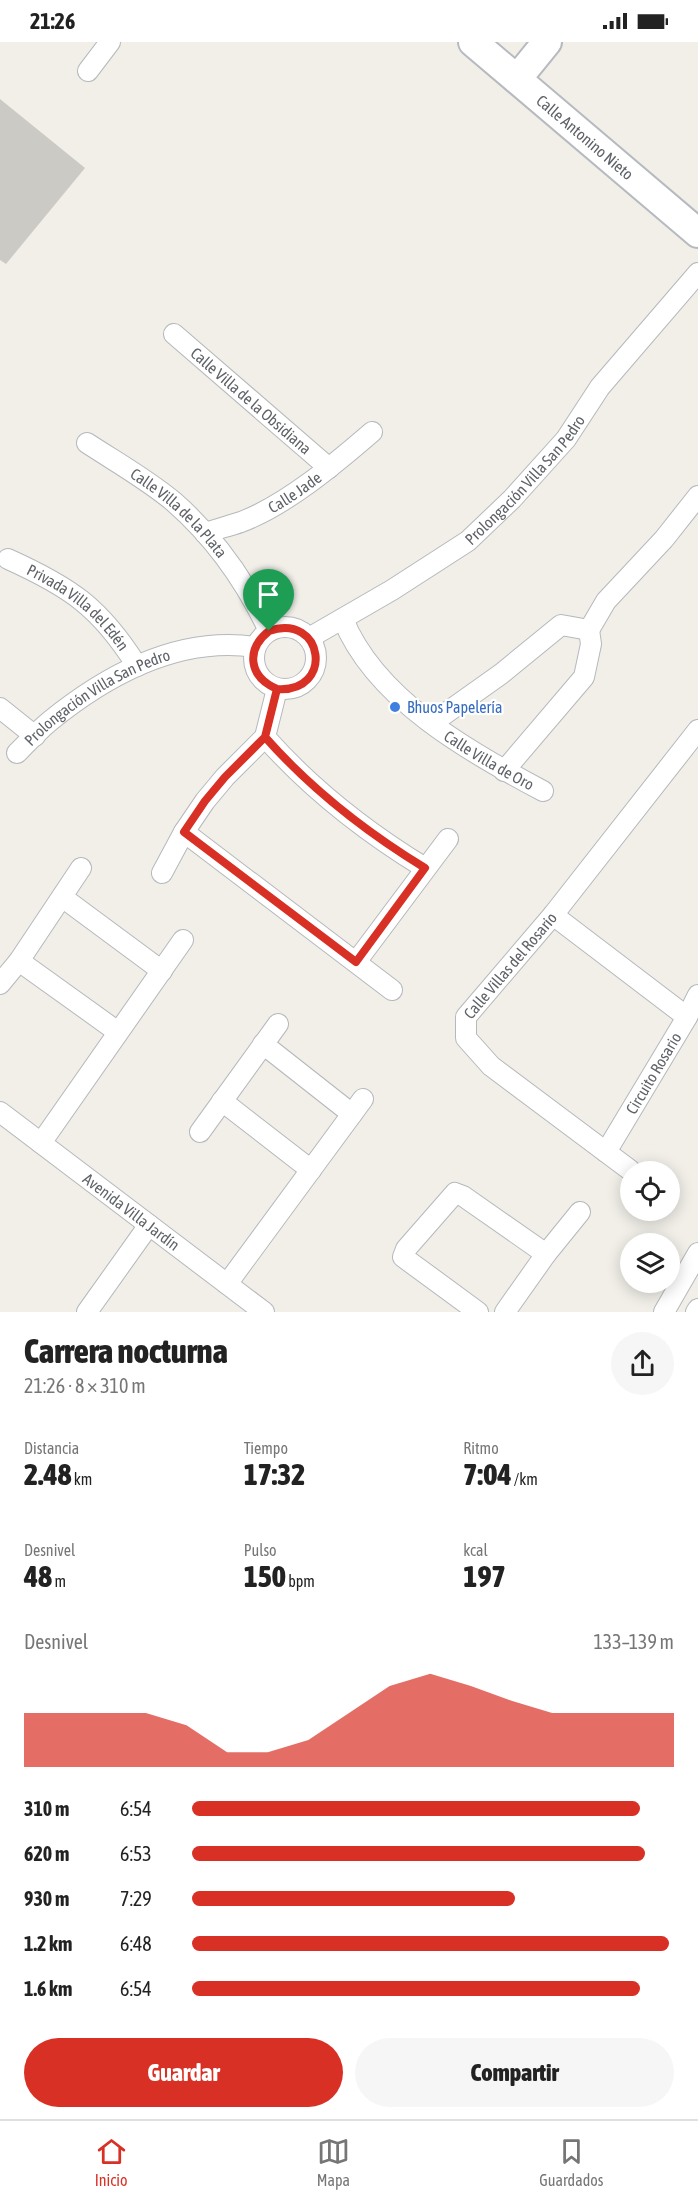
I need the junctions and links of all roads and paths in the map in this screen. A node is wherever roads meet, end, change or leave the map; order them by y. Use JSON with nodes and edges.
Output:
{"nodes":[{"id":1,"x":110,"y":42,"type":"edge"},
{"id":2,"x":473,"y":42,"type":"edge"},
{"id":3,"x":547,"y":42,"type":"edge"},
{"id":4,"x":88,"y":71,"type":"dead end"},
{"id":5,"x":517,"y":79,"type":"junction"},
{"id":6,"x":698,"y":233,"type":"edge"},
{"id":7,"x":698,"y":273,"type":"edge"},
{"id":8,"x":174,"y":334,"type":"dead end"},
{"id":9,"x":372,"y":432,"type":"dead end"},
{"id":10,"x":87,"y":443,"type":"dead end"},
{"id":11,"x":329,"y":468,"type":"junction"},
{"id":12,"x":698,"y":496,"type":"edge"},
{"id":13,"x":205,"y":533,"type":"junction"},
{"id":14,"x":8,"y":559,"type":"dead end"},
{"id":15,"x":343,"y":619,"type":"junction"},
{"id":16,"x":589,"y":630,"type":"junction"},
{"id":17,"x":269,"y":631,"type":"junction"},
{"id":18,"x":309,"y":638,"type":"junction"},
{"id":19,"x":255,"y":647,"type":"junction"},
{"id":20,"x":137,"y":666,"type":"junction"},
{"id":21,"x":277,"y":689,"type":"junction"},
{"id":22,"x":0,"y":708,"type":"edge"},
{"id":23,"x":432,"y":723,"type":"junction"},
{"id":24,"x":698,"y":730,"type":"edge"},
{"id":25,"x":35,"y":736,"type":"junction"},
{"id":26,"x":265,"y":737,"type":"junction"},
{"id":27,"x":17,"y":753,"type":"dead end"},
{"id":28,"x":504,"y":771,"type":"junction"},
{"id":29,"x":543,"y":791,"type":"dead end"},
{"id":30,"x":184,"y":832,"type":"junction"},
{"id":31,"x":448,"y":839,"type":"dead end"},
{"id":32,"x":81,"y":868,"type":"dead end"},
{"id":33,"x":425,"y":868,"type":"junction"},
{"id":34,"x":162,"y":873,"type":"dead end"},
{"id":35,"x":62,"y":897,"type":"junction"},
{"id":36,"x":553,"y":915,"type":"junction"},
{"id":37,"x":183,"y":940,"type":"dead end"},
{"id":38,"x":19,"y":961,"type":"junction"},
{"id":39,"x":356,"y":962,"type":"junction"},
{"id":40,"x":162,"y":971,"type":"junction"},
{"id":41,"x":0,"y":984,"type":"edge"},
{"id":42,"x":392,"y":990,"type":"dead end"},
{"id":43,"x":698,"y":995,"type":"edge"},
{"id":44,"x":687,"y":1017,"type":"junction"},
{"id":45,"x":278,"y":1024,"type":"dead end"},
{"id":46,"x":118,"y":1032,"type":"junction"},
{"id":47,"x":263,"y":1044,"type":"junction"},
{"id":48,"x":222,"y":1101,"type":"junction"},
{"id":49,"x":0,"y":1112,"type":"edge"},
{"id":50,"x":200,"y":1132,"type":"dead end"},
{"id":51,"x":41,"y":1143,"type":"junction"},
{"id":52,"x":606,"y":1152,"type":"junction"},
{"id":53,"x":620,"y":1162,"type":"edge"},
{"id":54,"x":311,"y":1170,"type":"junction"},
{"id":55,"x":580,"y":1212,"type":"dead end"},
{"id":56,"x":149,"y":1225,"type":"junction"},
{"id":57,"x":698,"y":1253,"type":"edge"},
{"id":58,"x":546,"y":1254,"type":"junction"},
{"id":59,"x":227,"y":1284,"type":"junction"},
{"id":60,"x":87,"y":1312,"type":"edge"},
{"id":61,"x":264,"y":1312,"type":"edge"},
{"id":62,"x":478,"y":1312,"type":"edge"},
{"id":63,"x":505,"y":1312,"type":"edge"},
{"id":64,"x":664,"y":1312,"type":"edge"}],
"edges":[{"from":1,"to":4,"type":"street"},
{"from":2,"to":5,"type":"main road","name":"Calle Antonino Nieto"},
{"from":3,"to":5,"type":"main road"},
{"from":5,"to":6,"type":"main road","name":"Calle Antonino Nieto"},
{"from":7,"to":15,"type":"street","name":"Prolongación Villa San Pedro"},
{"from":8,"to":11,"type":"street","name":"Calle Villa de la Obsidiana"},
{"from":9,"to":11,"type":"street","name":"Calle Jade"},
{"from":10,"to":13,"type":"street","name":"Calle Villa de la Plata"},
{"from":11,"to":13,"type":"street","name":"Calle Jade"},
{"from":12,"to":16,"type":"street"},
{"from":13,"to":17,"type":"street","name":"Calle Villa de la Plata"},
{"from":14,"to":20,"type":"street","name":"Privada Villa del Edén"},
{"from":15,"to":18,"type":"street","name":"Prolongación Villa San Pedro"},
{"from":15,"to":23,"type":"street","name":"Calle Villa de Oro"},
{"from":16,"to":23,"type":"street"},
{"from":16,"to":28,"type":"street"},
{"from":17,"to":18,"type":"street"},
{"from":17,"to":19,"type":"street"},
{"from":18,"to":21,"type":"street"},
{"from":19,"to":20,"type":"street","name":"Prolongación Villa San Pedro"},
{"from":19,"to":21,"type":"street"},
{"from":20,"to":25,"type":"street","name":"Prolongación Villa San Pedro"},
{"from":21,"to":26,"type":"street"},
{"from":22,"to":25,"type":"street"},
{"from":23,"to":28,"type":"street","name":"Calle Villa de Oro"},
{"from":24,"to":36,"type":"street","name":"Calle Villas del Rosario"},
{"from":25,"to":27,"type":"street","name":"Prolongación Villa San Pedro"},
{"from":26,"to":30,"type":"street"},
{"from":26,"to":33,"type":"street"},
{"from":28,"to":29,"type":"street","name":"Calle Villa de Oro"},
{"from":30,"to":34,"type":"street"},
{"from":30,"to":39,"type":"street"},
{"from":31,"to":33,"type":"street"},
{"from":32,"to":35,"type":"street"},
{"from":33,"to":39,"type":"street"},
{"from":35,"to":38,"type":"street"},
{"from":35,"to":40,"type":"street"},
{"from":36,"to":44,"type":"street"},
{"from":36,"to":52,"type":"street","name":"Calle Villas del Rosario"},
{"from":37,"to":40,"type":"street"},
{"from":38,"to":41,"type":"street"},
{"from":38,"to":46,"type":"street"},
{"from":39,"to":42,"type":"street"},
{"from":40,"to":46,"type":"street"},
{"from":43,"to":44,"type":"street","name":"Circuito Rosario"},
{"from":44,"to":52,"type":"street","name":"Circuito Rosario"},
{"from":45,"to":47,"type":"street"},
{"from":46,"to":51,"type":"street"},
{"from":47,"to":48,"type":"street"},
{"from":47,"to":54,"type":"street"},
{"from":48,"to":50,"type":"street"},
{"from":48,"to":54,"type":"street"},
{"from":49,"to":51,"type":"street","name":"Avenida Villa Jardín"},
{"from":51,"to":56,"type":"street","name":"Avenida Villa Jardín"},
{"from":52,"to":53,"type":"street","name":"Calle Villas del Rosario"},
{"from":54,"to":59,"type":"street"},
{"from":55,"to":58,"type":"street"},
{"from":56,"to":59,"type":"street","name":"Avenida Villa Jardín"},
{"from":56,"to":60,"type":"street"},
{"from":57,"to":64,"type":"street"},
{"from":58,"to":62,"type":"street"},
{"from":58,"to":63,"type":"street"},
{"from":59,"to":61,"type":"street","name":"Avenida Villa Jardín"}]}
